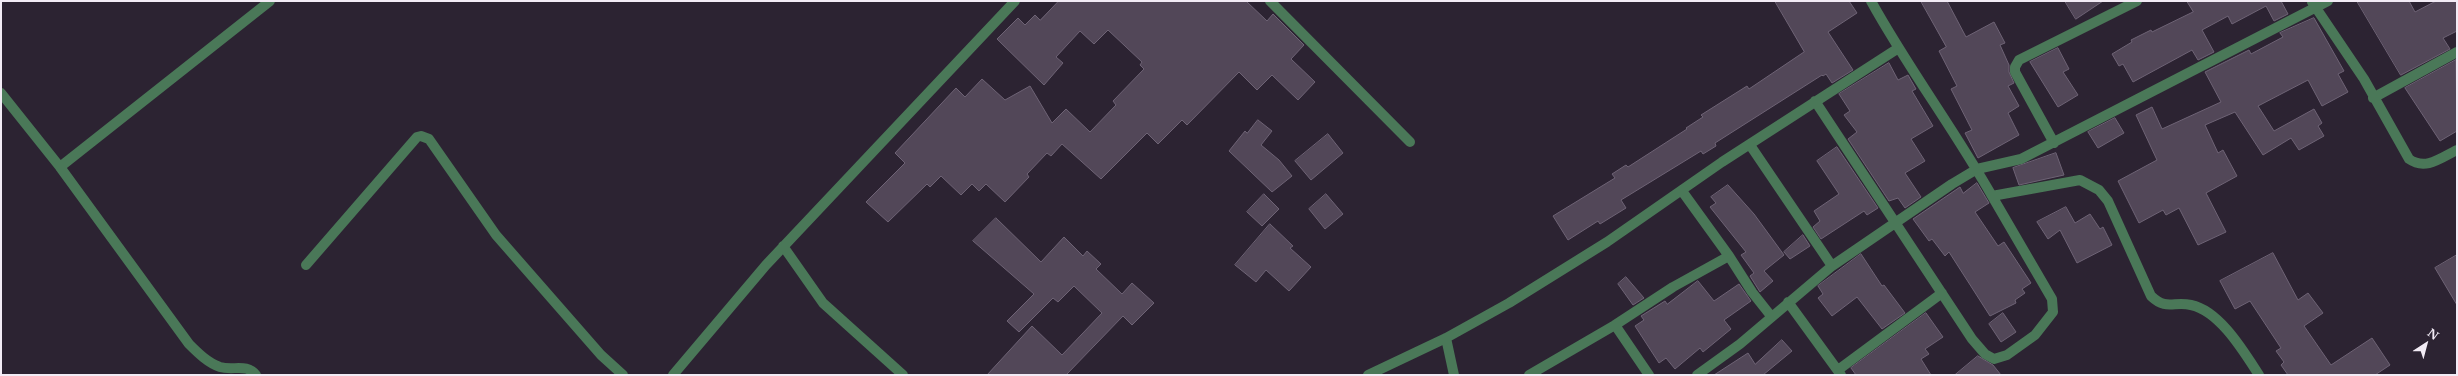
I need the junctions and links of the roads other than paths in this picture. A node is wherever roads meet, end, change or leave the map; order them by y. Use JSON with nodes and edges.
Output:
{"nodes":[{"id":1,"x":270,"y":1,"type":"edge"},
{"id":2,"x":1014,"y":1,"type":"edge"},
{"id":3,"x":1270,"y":1,"type":"edge"},
{"id":4,"x":1871,"y":1,"type":"edge"},
{"id":5,"x":2136,"y":1,"type":"edge"},
{"id":6,"x":2328,"y":1,"type":"edge"},
{"id":7,"x":2314,"y":4,"type":"edge"},
{"id":8,"x":1897,"y":49,"type":"junction"},
{"id":9,"x":2457,"y":52,"type":"edge"},
{"id":10,"x":1,"y":93,"type":"edge"},
{"id":11,"x":2373,"y":98,"type":"junction"},
{"id":12,"x":1815,"y":101,"type":"junction"},
{"id":13,"x":1410,"y":142,"type":"dead end"},
{"id":14,"x":2054,"y":143,"type":"junction"},
{"id":15,"x":1750,"y":145,"type":"junction"},
{"id":16,"x":2457,"y":150,"type":"edge"},
{"id":17,"x":60,"y":167,"type":"junction"},
{"id":18,"x":1977,"y":169,"type":"junction"},
{"id":19,"x":1682,"y":191,"type":"junction"},
{"id":20,"x":1992,"y":196,"type":"junction"},
{"id":21,"x":1896,"y":222,"type":"junction"},
{"id":22,"x":783,"y":246,"type":"junction"},
{"id":23,"x":1729,"y":256,"type":"junction"},
{"id":24,"x":306,"y":265,"type":"dead end"},
{"id":25,"x":1832,"y":266,"type":"junction"},
{"id":26,"x":1942,"y":292,"type":"junction"},
{"id":27,"x":1788,"y":302,"type":"junction"},
{"id":28,"x":1771,"y":316,"type":"junction"},
{"id":29,"x":1615,"y":325,"type":"junction"},
{"id":30,"x":1446,"y":338,"type":"junction"},
{"id":31,"x":1840,"y":372,"type":"edge"},
{"id":32,"x":256,"y":375,"type":"edge"},
{"id":33,"x":623,"y":375,"type":"edge"},
{"id":34,"x":673,"y":375,"type":"edge"},
{"id":35,"x":903,"y":375,"type":"edge"},
{"id":36,"x":1368,"y":375,"type":"edge"},
{"id":37,"x":1454,"y":375,"type":"edge"},
{"id":38,"x":1529,"y":375,"type":"edge"},
{"id":39,"x":1649,"y":375,"type":"edge"},
{"id":40,"x":1697,"y":375,"type":"edge"},
{"id":41,"x":2259,"y":375,"type":"edge"}],
"edges":[{"from":1,"to":17,"type":"street"},
{"from":2,"to":22,"type":"street"},
{"from":3,"to":13,"type":"street"},
{"from":4,"to":8,"type":"street"},
{"from":5,"to":14,"type":"street"},
{"from":6,"to":7,"type":"street"},
{"from":7,"to":11,"type":"street"},
{"from":7,"to":14,"type":"street"},
{"from":8,"to":12,"type":"street"},
{"from":8,"to":18,"type":"street"},
{"from":9,"to":11,"type":"street"},
{"from":10,"to":17,"type":"street"},
{"from":11,"to":16,"type":"street"},
{"from":12,"to":15,"type":"street"},
{"from":12,"to":21,"type":"street"},
{"from":14,"to":18,"type":"street"},
{"from":15,"to":19,"type":"street"},
{"from":15,"to":25,"type":"street"},
{"from":17,"to":32,"type":"street"},
{"from":18,"to":20,"type":"street"},
{"from":18,"to":21,"type":"street"},
{"from":19,"to":23,"type":"street"},
{"from":19,"to":30,"type":"street"},
{"from":20,"to":26,"type":"street"},
{"from":20,"to":41,"type":"street"},
{"from":21,"to":25,"type":"street"},
{"from":21,"to":26,"type":"street"},
{"from":22,"to":34,"type":"street"},
{"from":22,"to":35,"type":"street"},
{"from":23,"to":28,"type":"street"},
{"from":23,"to":29,"type":"street"},
{"from":24,"to":33,"type":"street"},
{"from":25,"to":27,"type":"street"},
{"from":26,"to":31,"type":"street"},
{"from":27,"to":28,"type":"street"},
{"from":27,"to":31,"type":"street"},
{"from":28,"to":40,"type":"street"},
{"from":29,"to":38,"type":"street"},
{"from":29,"to":39,"type":"street"},
{"from":30,"to":36,"type":"street"},
{"from":30,"to":37,"type":"street"}]}
